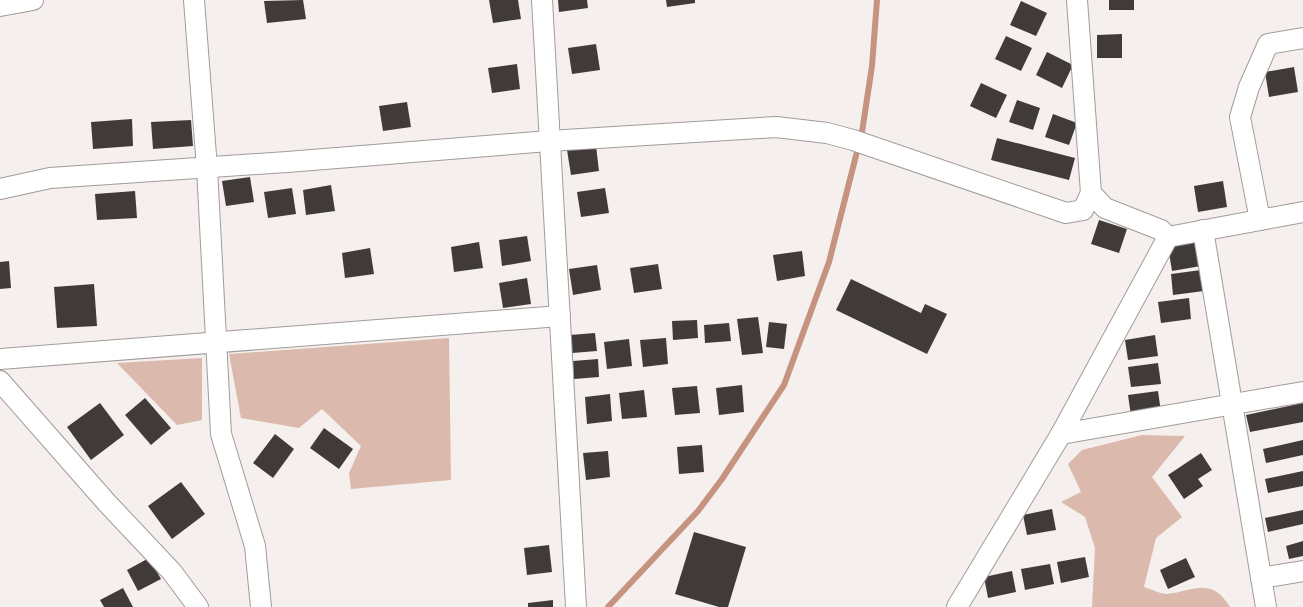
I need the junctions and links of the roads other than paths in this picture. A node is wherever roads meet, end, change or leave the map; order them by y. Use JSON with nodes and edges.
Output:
{"nodes":[{"id":1,"x":33,"y":0,"type":"edge"},
{"id":2,"x":194,"y":0,"type":"edge"},
{"id":3,"x":542,"y":0,"type":"edge"},
{"id":4,"x":1077,"y":0,"type":"edge"},
{"id":5,"x":0,"y":6,"type":"edge"},
{"id":6,"x":1303,"y":38,"type":"edge"},
{"id":7,"x":549,"y":141,"type":"junction"},
{"id":8,"x":207,"y":168,"type":"junction"},
{"id":9,"x":0,"y":189,"type":"edge"},
{"id":10,"x":1091,"y":193,"type":"junction"},
{"id":11,"x":1303,"y":212,"type":"edge"},
{"id":12,"x":1260,"y":220,"type":"junction"},
{"id":13,"x":1203,"y":230,"type":"junction"},
{"id":14,"x":1168,"y":237,"type":"junction"},
{"id":15,"x":560,"y":316,"type":"junction"},
{"id":16,"x":216,"y":344,"type":"junction"},
{"id":17,"x":0,"y":359,"type":"edge"},
{"id":18,"x":0,"y":381,"type":"edge"},
{"id":19,"x":1303,"y":392,"type":"edge"},
{"id":20,"x":1233,"y":404,"type":"junction"},
{"id":21,"x":1061,"y":434,"type":"junction"},
{"id":22,"x":1303,"y":570,"type":"edge"},
{"id":23,"x":1261,"y":578,"type":"junction"},
{"id":24,"x":198,"y":607,"type":"edge"},
{"id":25,"x":261,"y":607,"type":"edge"},
{"id":26,"x":576,"y":607,"type":"edge"},
{"id":27,"x":957,"y":607,"type":"edge"},
{"id":28,"x":1266,"y":607,"type":"edge"}],
"edges":[{"from":1,"to":5,"type":"street"},
{"from":2,"to":8,"type":"street"},
{"from":3,"to":7,"type":"street"},
{"from":4,"to":10,"type":"street"},
{"from":6,"to":12,"type":"street"},
{"from":7,"to":8,"type":"street"},
{"from":7,"to":10,"type":"street"},
{"from":7,"to":15,"type":"street"},
{"from":8,"to":9,"type":"street"},
{"from":8,"to":16,"type":"street"},
{"from":10,"to":14,"type":"street"},
{"from":11,"to":12,"type":"street"},
{"from":12,"to":13,"type":"street"},
{"from":13,"to":14,"type":"street"},
{"from":13,"to":20,"type":"street"},
{"from":14,"to":21,"type":"street"},
{"from":15,"to":16,"type":"street"},
{"from":15,"to":26,"type":"street"},
{"from":16,"to":17,"type":"street"},
{"from":16,"to":25,"type":"street"},
{"from":18,"to":24,"type":"street"},
{"from":19,"to":20,"type":"street"},
{"from":20,"to":21,"type":"street"},
{"from":20,"to":23,"type":"street"},
{"from":21,"to":27,"type":"street"},
{"from":22,"to":23,"type":"street"},
{"from":23,"to":28,"type":"street"}]}
